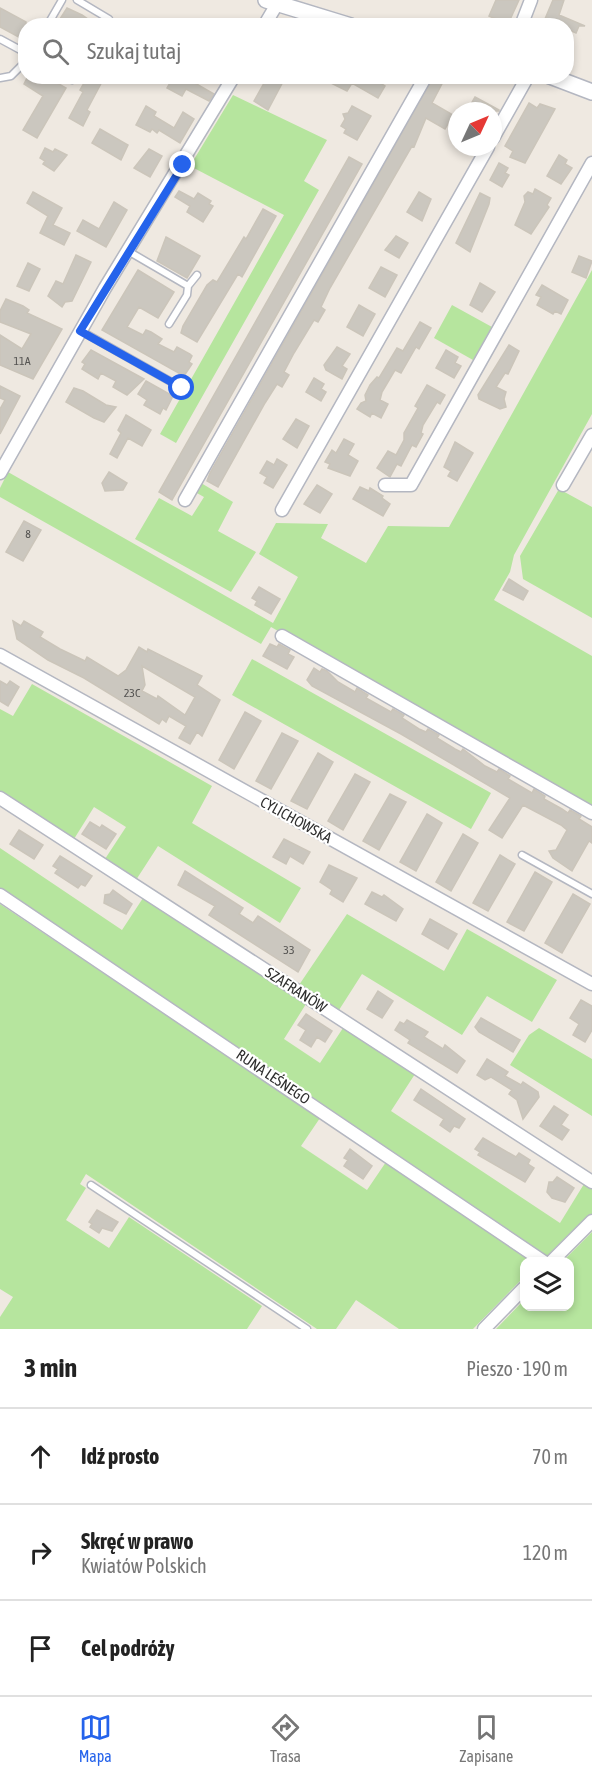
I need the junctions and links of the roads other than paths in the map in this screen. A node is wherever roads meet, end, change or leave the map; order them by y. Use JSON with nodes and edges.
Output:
{"nodes":[{"id":1,"x":62,"y":0,"type":"edge"},
{"id":2,"x":77,"y":0,"type":"edge"},
{"id":3,"x":531,"y":0,"type":"edge"},
{"id":4,"x":271,"y":2,"type":"edge"},
{"id":5,"x":52,"y":18,"type":"edge"},
{"id":6,"x":107,"y":18,"type":"edge"},
{"id":7,"x":266,"y":18,"type":"edge"},
{"id":8,"x":324,"y":18,"type":"edge"},
{"id":9,"x":524,"y":18,"type":"edge"},
{"id":10,"x":0,"y":39,"type":"edge"},
{"id":11,"x":18,"y":49,"type":"edge"},
{"id":12,"x":18,"y":69,"type":"edge"},
{"id":13,"x":0,"y":78,"type":"edge"},
{"id":14,"x":229,"y":84,"type":"edge"},
{"id":15,"x":421,"y":84,"type":"edge"},
{"id":16,"x":523,"y":84,"type":"edge"},
{"id":17,"x":571,"y":84,"type":"edge"},
{"id":18,"x":592,"y":92,"type":"edge"},
{"id":19,"x":502,"y":122,"type":"edge"},
{"id":20,"x":483,"y":156,"type":"edge"},
{"id":21,"x":592,"y":163,"type":"edge"},
{"id":22,"x":128,"y":251,"type":"junction"},
{"id":23,"x":197,"y":275,"type":"dead end"},
{"id":24,"x":188,"y":286,"type":"junction"},
{"id":25,"x":169,"y":324,"type":"dead end"},
{"id":26,"x":80,"y":331,"type":"junction"},
{"id":27,"x":182,"y":388,"type":"dead end"},
{"id":28,"x":592,"y":435,"type":"edge"},
{"id":29,"x":0,"y":473,"type":"edge"},
{"id":30,"x":385,"y":485,"type":"dead end"},
{"id":31,"x":563,"y":485,"type":"dead end"},
{"id":32,"x":185,"y":500,"type":"dead end"},
{"id":33,"x":282,"y":510,"type":"dead end"},
{"id":34,"x":282,"y":636,"type":"dead end"},
{"id":35,"x":0,"y":655,"type":"edge"},
{"id":36,"x":0,"y":798,"type":"edge"},
{"id":37,"x":592,"y":813,"type":"edge"},
{"id":38,"x":522,"y":855,"type":"dead end"},
{"id":39,"x":592,"y":894,"type":"edge"},
{"id":40,"x":0,"y":895,"type":"edge"},
{"id":41,"x":592,"y":984,"type":"edge"},
{"id":42,"x":592,"y":1182,"type":"edge"},
{"id":43,"x":91,"y":1185,"type":"dead end"},
{"id":44,"x":592,"y":1221,"type":"edge"},
{"id":45,"x":537,"y":1257,"type":"edge"},
{"id":46,"x":555,"y":1257,"type":"edge"},
{"id":47,"x":520,"y":1293,"type":"edge"},
{"id":48,"x":307,"y":1329,"type":"edge"},
{"id":49,"x":484,"y":1329,"type":"edge"}],
"edges":[{"from":1,"to":5,"type":"lane"},
{"from":2,"to":6,"type":"lane"},
{"from":3,"to":9,"type":"street"},
{"from":4,"to":7,"type":"street"},
{"from":4,"to":8,"type":"street"},
{"from":10,"to":11,"type":"lane"},
{"from":12,"to":13,"type":"lane"},
{"from":14,"to":22,"type":"street"},
{"from":15,"to":32,"type":"street"},
{"from":16,"to":19,"type":"street"},
{"from":17,"to":18,"type":"street"},
{"from":20,"to":33,"type":"street"},
{"from":21,"to":30,"type":"street"},
{"from":22,"to":24,"type":"lane"},
{"from":22,"to":26,"type":"street"},
{"from":23,"to":24,"type":"lane"},
{"from":24,"to":25,"type":"lane"},
{"from":26,"to":27,"type":"lane"},
{"from":26,"to":29,"type":"street"},
{"from":28,"to":31,"type":"street"},
{"from":34,"to":37,"type":"street"},
{"from":35,"to":41,"type":"street","name":"CYLICHOWSKA"},
{"from":36,"to":42,"type":"street","name":"SZAFRANÓW"},
{"from":38,"to":39,"type":"lane"},
{"from":40,"to":45,"type":"street","name":"RUNA LEŚNEGO"},
{"from":43,"to":48,"type":"lane"},
{"from":44,"to":46,"type":"street"},
{"from":47,"to":49,"type":"street"}]}
